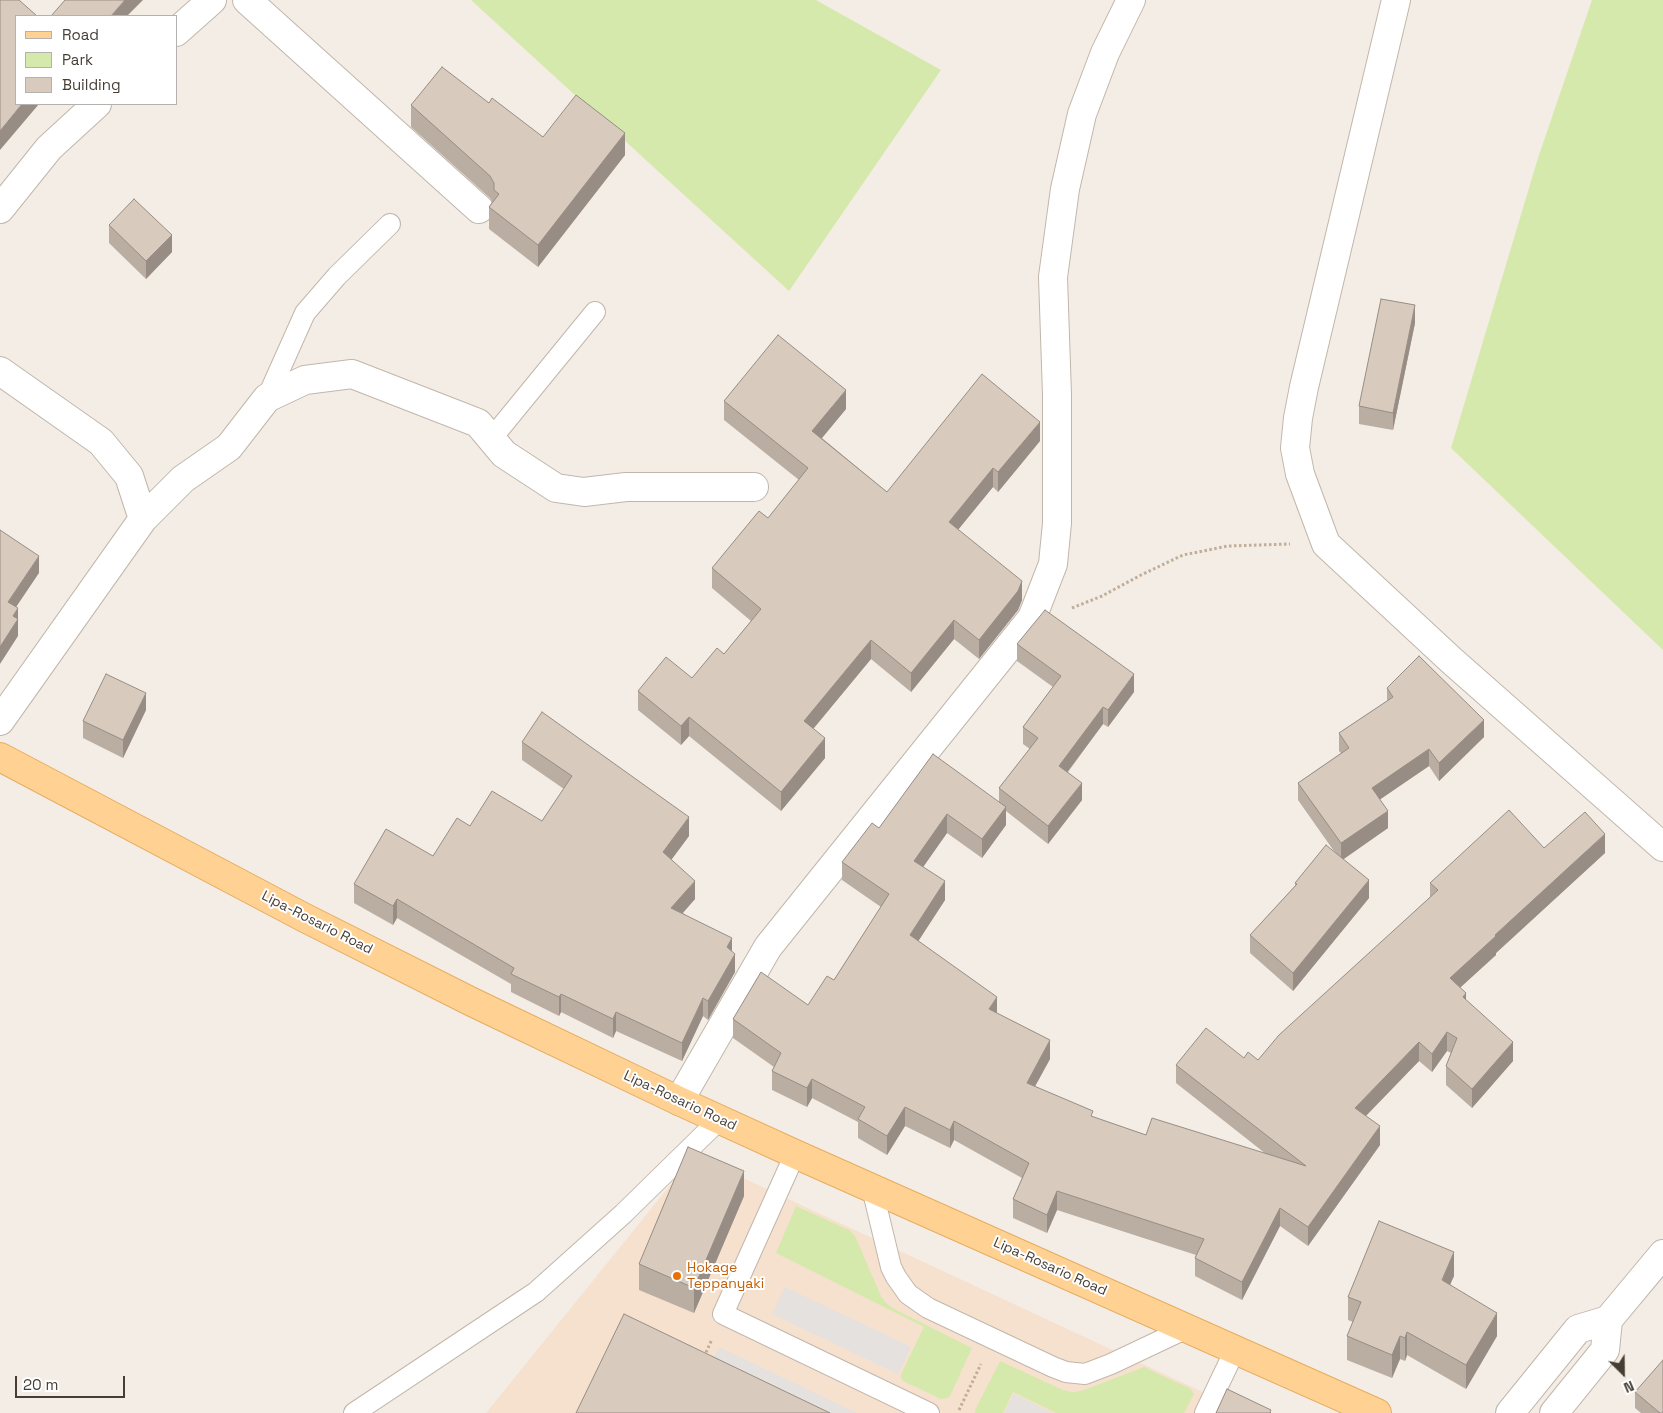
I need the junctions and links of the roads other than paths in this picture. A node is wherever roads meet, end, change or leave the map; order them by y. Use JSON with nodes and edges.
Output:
{"nodes":[{"id":1,"x":212,"y":0,"type":"edge"},
{"id":2,"x":247,"y":0,"type":"edge"},
{"id":3,"x":1131,"y":0,"type":"edge"},
{"id":4,"x":1396,"y":0,"type":"edge"},
{"id":5,"x":178,"y":30,"type":"edge"},
{"id":6,"x":96,"y":105,"type":"edge"},
{"id":7,"x":0,"y":209,"type":"edge"},
{"id":8,"x":479,"y":209,"type":"dead end"},
{"id":9,"x":390,"y":224,"type":"dead end"},
{"id":10,"x":595,"y":312,"type":"dead end"},
{"id":11,"x":0,"y":371,"type":"edge"},
{"id":12,"x":267,"y":398,"type":"junction"},
{"id":13,"x":492,"y":438,"type":"junction"},
{"id":14,"x":754,"y":487,"type":"dead end"},
{"id":15,"x":143,"y":520,"type":"junction"},
{"id":16,"x":0,"y":721,"type":"edge"},
{"id":17,"x":0,"y":756,"type":"edge"},
{"id":18,"x":1663,"y":847,"type":"edge"},
{"id":19,"x":679,"y":1101,"type":"junction"},
{"id":20,"x":719,"y":1120,"type":"junction"},
{"id":21,"x":795,"y":1154,"type":"junction"},
{"id":22,"x":872,"y":1188,"type":"junction"},
{"id":23,"x":1663,"y":1254,"type":"edge"},
{"id":24,"x":1608,"y":1320,"type":"junction"},
{"id":25,"x":1187,"y":1328,"type":"junction"},
{"id":26,"x":1235,"y":1350,"type":"junction"},
{"id":27,"x":354,"y":1413,"type":"edge"},
{"id":28,"x":928,"y":1413,"type":"edge"},
{"id":29,"x":1205,"y":1413,"type":"edge"},
{"id":30,"x":1377,"y":1413,"type":"edge"},
{"id":31,"x":1510,"y":1413,"type":"edge"},
{"id":32,"x":1554,"y":1413,"type":"edge"}],
"edges":[{"from":1,"to":5,"type":"street"},
{"from":2,"to":8,"type":"street"},
{"from":3,"to":19,"type":"street"},
{"from":4,"to":18,"type":"street"},
{"from":6,"to":7,"type":"street"},
{"from":9,"to":12,"type":"lane"},
{"from":10,"to":13,"type":"lane"},
{"from":11,"to":15,"type":"street"},
{"from":12,"to":13,"type":"street"},
{"from":12,"to":15,"type":"street"},
{"from":13,"to":14,"type":"street"},
{"from":15,"to":16,"type":"street"},
{"from":17,"to":19,"type":"main road","name":"Lipa-Rosario Road"},
{"from":19,"to":20,"type":"main road","name":"Lipa-Rosario Road"},
{"from":20,"to":21,"type":"main road","name":"Lipa-Rosario Road"},
{"from":20,"to":27,"type":"lane"},
{"from":21,"to":22,"type":"main road","name":"Lipa-Rosario Road"},
{"from":21,"to":28,"type":"lane"},
{"from":22,"to":25,"type":"main road","name":"Lipa-Rosario Road"},
{"from":22,"to":25,"type":"lane"},
{"from":23,"to":24,"type":"street"},
{"from":24,"to":31,"type":"street"},
{"from":24,"to":32,"type":"street"},
{"from":25,"to":26,"type":"main road","name":"Lipa-Rosario Road"},
{"from":26,"to":29,"type":"lane"},
{"from":26,"to":30,"type":"main road","name":"Lipa-Rosario Road"}]}
